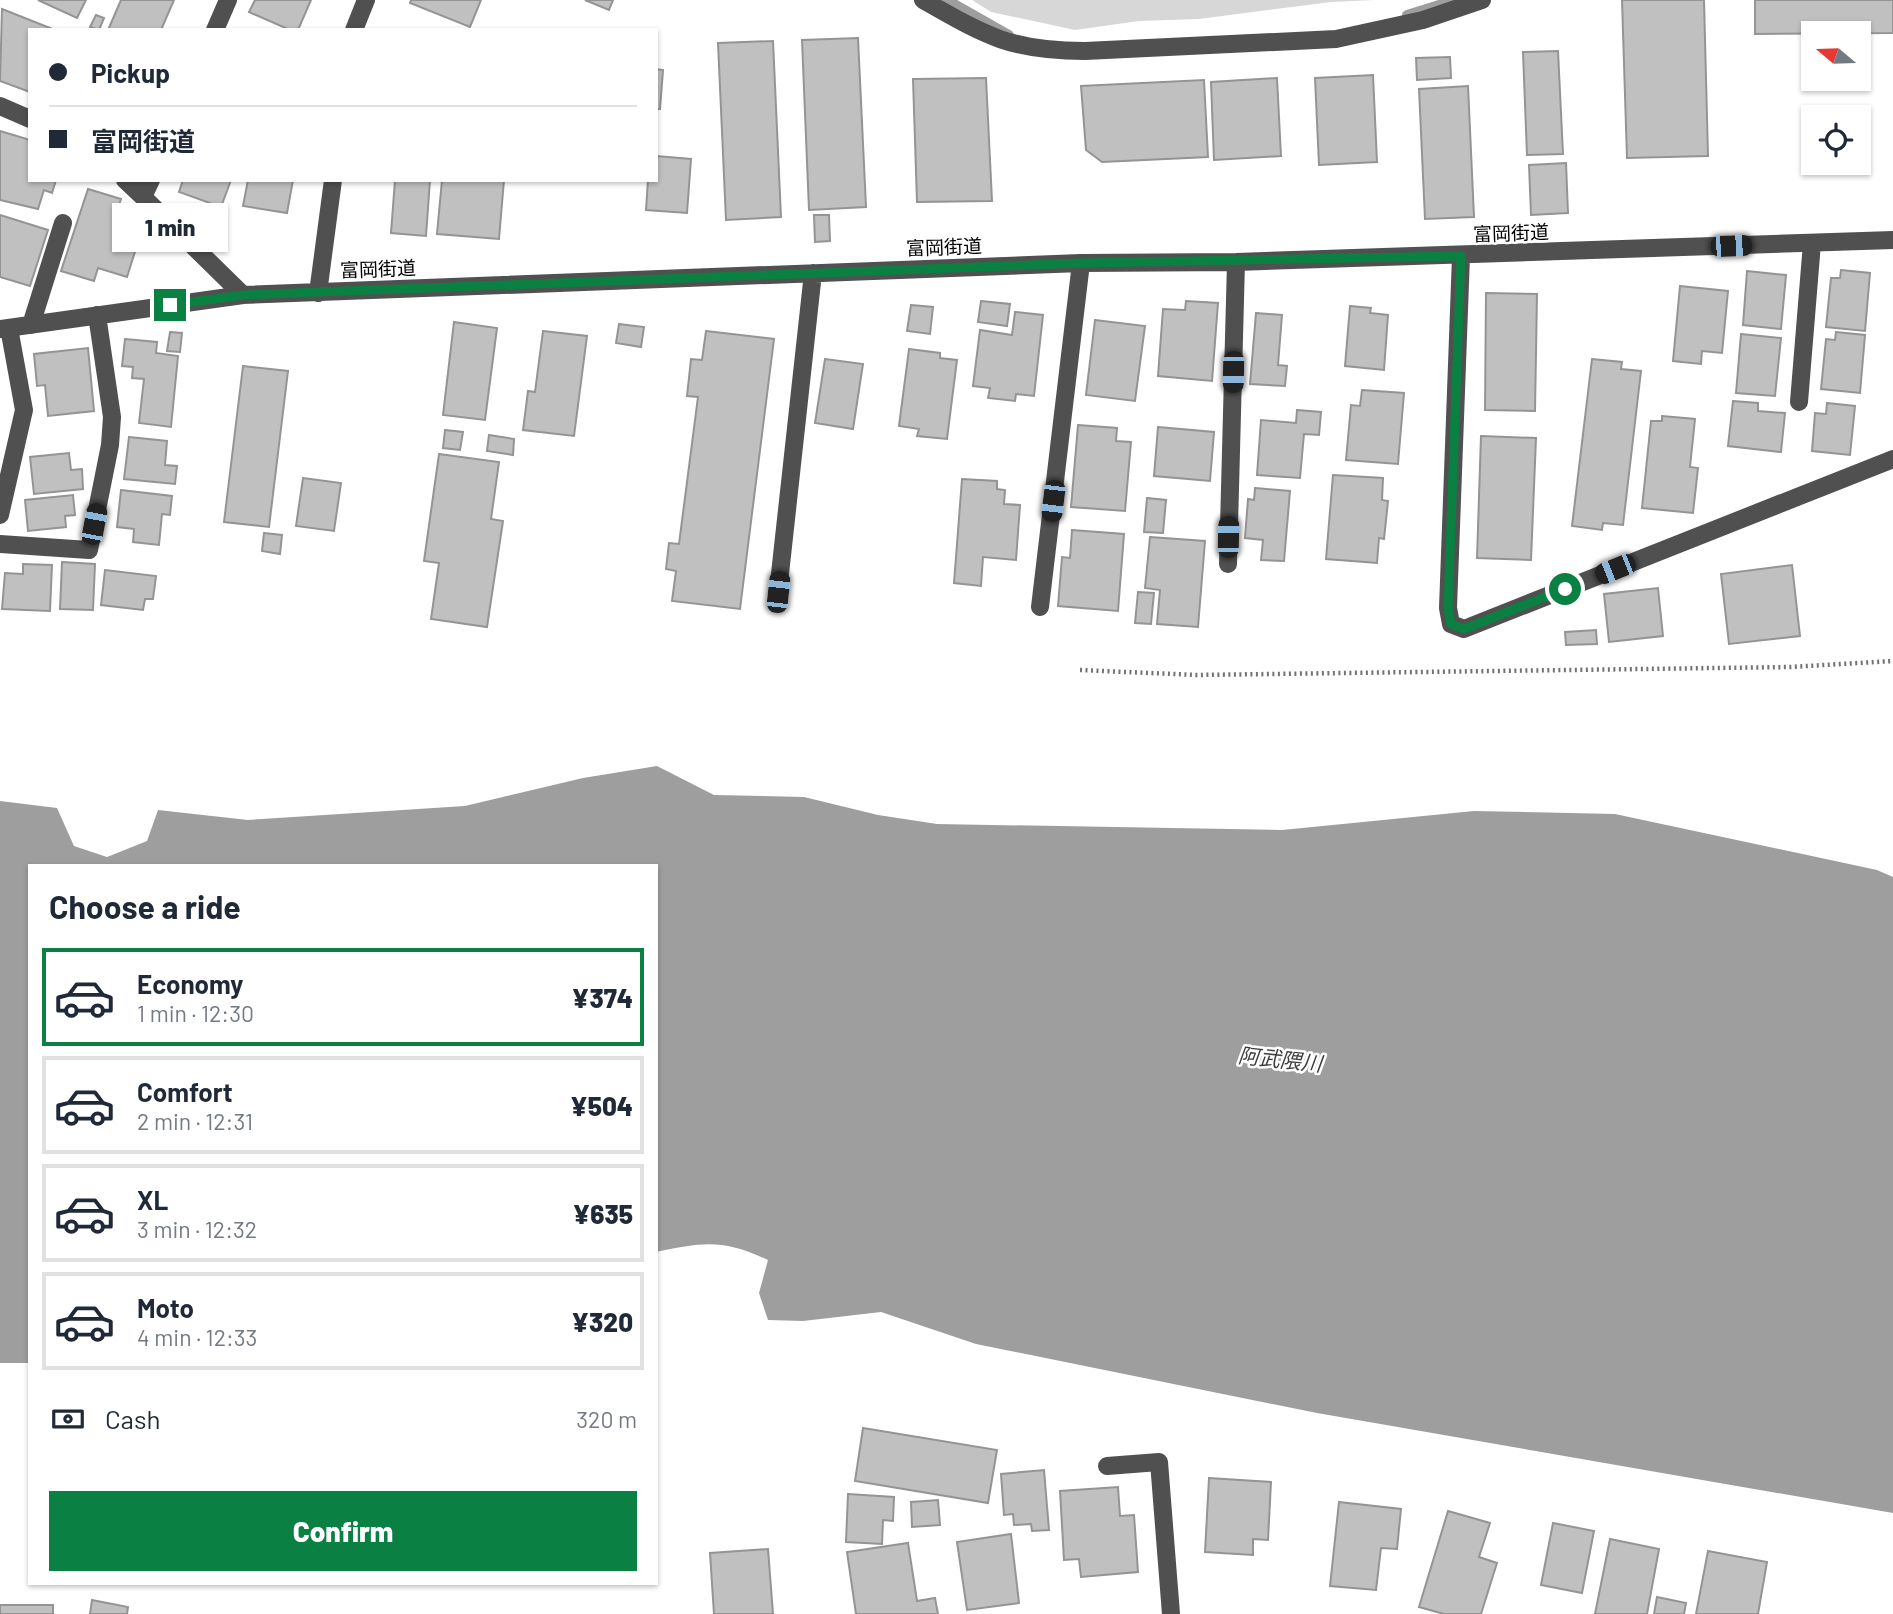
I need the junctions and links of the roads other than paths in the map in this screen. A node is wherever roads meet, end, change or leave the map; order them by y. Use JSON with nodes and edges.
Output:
{"nodes":[{"id":1,"x":228,"y":0,"type":"edge"},
{"id":2,"x":366,"y":0,"type":"edge"},
{"id":3,"x":923,"y":0,"type":"edge"},
{"id":4,"x":1482,"y":0,"type":"edge"},
{"id":5,"x":216,"y":28,"type":"edge"},
{"id":6,"x":355,"y":28,"type":"edge"},
{"id":7,"x":0,"y":106,"type":"edge"},
{"id":8,"x":28,"y":118,"type":"edge"},
{"id":9,"x":127,"y":182,"type":"edge"},
{"id":10,"x":149,"y":182,"type":"edge"},
{"id":11,"x":333,"y":182,"type":"edge"},
{"id":12,"x":143,"y":197,"type":"junction"},
{"id":13,"x":63,"y":223,"type":"dead end"},
{"id":14,"x":1893,"y":240,"type":"edge"},
{"id":15,"x":1812,"y":243,"type":"junction"},
{"id":16,"x":1461,"y":256,"type":"junction"},
{"id":17,"x":1236,"y":262,"type":"junction"},
{"id":18,"x":1081,"y":263,"type":"junction"},
{"id":19,"x":813,"y":274,"type":"junction"},
{"id":20,"x":318,"y":293,"type":"junction"},
{"id":21,"x":243,"y":295,"type":"junction"},
{"id":22,"x":97,"y":315,"type":"junction"},
{"id":23,"x":31,"y":325,"type":"junction"},
{"id":24,"x":5,"y":328,"type":"edge"},
{"id":25,"x":1799,"y":402,"type":"dead end"},
{"id":26,"x":1893,"y":459,"type":"edge"},
{"id":27,"x":0,"y":515,"type":"edge"},
{"id":28,"x":0,"y":544,"type":"edge"},
{"id":29,"x":1228,"y":564,"type":"dead end"},
{"id":30,"x":778,"y":592,"type":"dead end"},
{"id":31,"x":1040,"y":607,"type":"dead end"},
{"id":32,"x":1107,"y":1466,"type":"dead end"},
{"id":33,"x":1171,"y":1614,"type":"edge"}],
"edges":[{"from":1,"to":5,"type":"street"},
{"from":2,"to":6,"type":"street"},
{"from":3,"to":4,"type":"street"},
{"from":7,"to":8,"type":"street"},
{"from":9,"to":12,"type":"street"},
{"from":10,"to":12,"type":"street"},
{"from":11,"to":20,"type":"street"},
{"from":12,"to":21,"type":"street"},
{"from":13,"to":23,"type":"street"},
{"from":14,"to":15,"type":"street","name":"富岡街道"},
{"from":15,"to":16,"type":"street","name":"富岡街道"},
{"from":15,"to":25,"type":"street"},
{"from":16,"to":17,"type":"street","name":"富岡街道"},
{"from":16,"to":26,"type":"street"},
{"from":17,"to":18,"type":"street","name":"富岡街道"},
{"from":17,"to":29,"type":"street"},
{"from":18,"to":19,"type":"street","name":"富岡街道"},
{"from":18,"to":31,"type":"street"},
{"from":19,"to":20,"type":"street","name":"富岡街道"},
{"from":19,"to":30,"type":"street"},
{"from":20,"to":21,"type":"street","name":"富岡街道"},
{"from":21,"to":22,"type":"street","name":"富岡街道"},
{"from":22,"to":23,"type":"street","name":"富岡街道"},
{"from":22,"to":28,"type":"street"},
{"from":23,"to":24,"type":"street","name":"富岡街道"},
{"from":24,"to":27,"type":"street"},
{"from":32,"to":33,"type":"street"}]}
